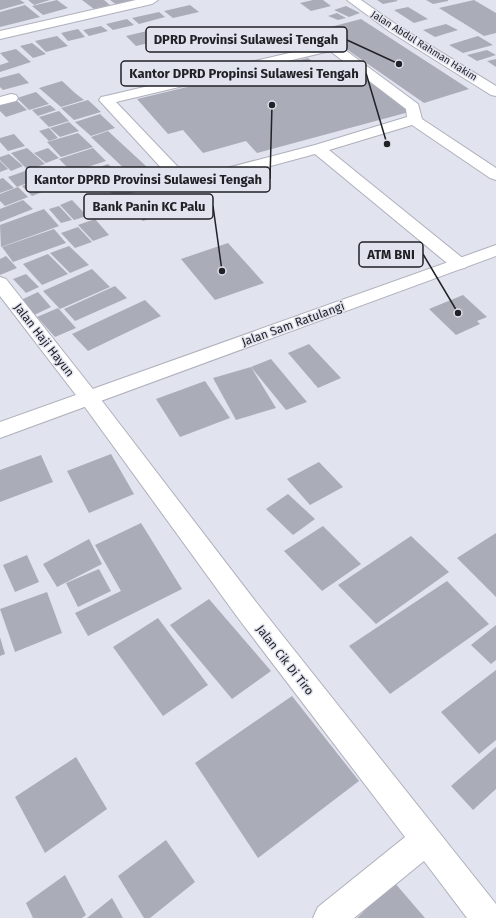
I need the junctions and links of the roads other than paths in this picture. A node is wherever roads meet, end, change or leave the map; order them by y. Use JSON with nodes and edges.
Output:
{"nodes":[{"id":1,"x":152,"y":0,"type":"edge"},
{"id":2,"x":353,"y":0,"type":"edge"},
{"id":3,"x":77,"y":5,"type":"dead end"},
{"id":4,"x":88,"y":14,"type":"junction"},
{"id":5,"x":0,"y":35,"type":"edge"},
{"id":6,"x":496,"y":92,"type":"edge"},
{"id":7,"x":415,"y":121,"type":"junction"},
{"id":8,"x":320,"y":148,"type":"junction"},
{"id":9,"x":496,"y":175,"type":"edge"},
{"id":10,"x":496,"y":250,"type":"edge"},
{"id":11,"x":460,"y":264,"type":"junction"},
{"id":12,"x":0,"y":283,"type":"edge"},
{"id":13,"x":89,"y":398,"type":"junction"},
{"id":14,"x":0,"y":430,"type":"edge"},
{"id":15,"x":426,"y":840,"type":"junction"},
{"id":16,"x":329,"y":918,"type":"edge"},
{"id":17,"x":487,"y":918,"type":"edge"}],
"edges":[{"from":1,"to":4,"type":"main road"},
{"from":2,"to":6,"type":"main road","name":"Jalan Abdul Rahman Hakim"},
{"from":3,"to":4,"type":"main road"},
{"from":4,"to":5,"type":"main road"},
{"from":7,"to":8,"type":"main road"},
{"from":7,"to":8,"type":"main road"},
{"from":7,"to":9,"type":"main road"},
{"from":8,"to":11,"type":"main road"},
{"from":10,"to":11,"type":"main road","name":"Jalan Sam Ratulangi"},
{"from":11,"to":13,"type":"main road","name":"Jalan Sam Ratulangi"},
{"from":12,"to":13,"type":"main road","name":"Jalan Haji Hayun"},
{"from":13,"to":14,"type":"main road","name":"Jalan Sam Ratulangi"},
{"from":13,"to":15,"type":"main road","name":"Jalan Cik Di Tiro"},
{"from":15,"to":16,"type":"main road"},
{"from":15,"to":17,"type":"main road","name":"Jalan Cik Di Tiro"}]}
